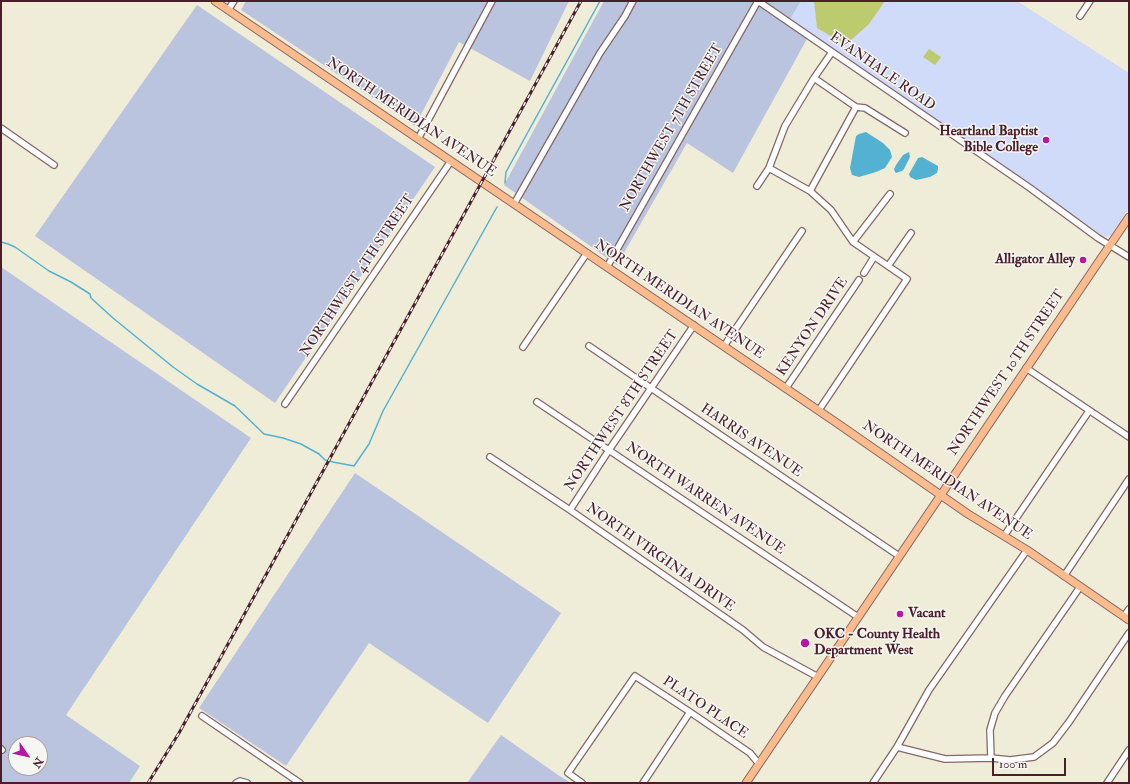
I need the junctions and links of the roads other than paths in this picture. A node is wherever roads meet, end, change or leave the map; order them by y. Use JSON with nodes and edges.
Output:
{"nodes":[{"id":1,"x":215,"y":1,"type":"edge"},
{"id":2,"x":234,"y":1,"type":"edge"},
{"id":3,"x":491,"y":1,"type":"edge"},
{"id":4,"x":633,"y":1,"type":"edge"},
{"id":5,"x":758,"y":1,"type":"edge"},
{"id":6,"x":1089,"y":2,"type":"edge"},
{"id":7,"x":228,"y":10,"type":"junction"},
{"id":8,"x":1080,"y":16,"type":"dead end"},
{"id":9,"x":832,"y":52,"type":"junction"},
{"id":10,"x":814,"y":78,"type":"junction"},
{"id":11,"x":856,"y":107,"type":"junction"},
{"id":12,"x":1,"y":128,"type":"edge"},
{"id":13,"x":905,"y":133,"type":"dead end"},
{"id":14,"x":418,"y":139,"type":"junction"},
{"id":15,"x":451,"y":161,"type":"junction"},
{"id":16,"x":54,"y":164,"type":"dead end"},
{"id":17,"x":769,"y":168,"type":"junction"},
{"id":18,"x":757,"y":186,"type":"dead end"},
{"id":19,"x":810,"y":191,"type":"junction"},
{"id":20,"x":890,"y":194,"type":"dead end"},
{"id":21,"x":514,"y":204,"type":"junction"},
{"id":22,"x":1129,"y":217,"type":"edge"},
{"id":23,"x":802,"y":231,"type":"dead end"},
{"id":24,"x":911,"y":233,"type":"dead end"},
{"id":25,"x":853,"y":242,"type":"junction"},
{"id":26,"x":1110,"y":245,"type":"junction"},
{"id":27,"x":587,"y":253,"type":"junction"},
{"id":28,"x":874,"y":257,"type":"junction"},
{"id":29,"x":1129,"y":257,"type":"edge"},
{"id":30,"x":888,"y":266,"type":"junction"},
{"id":31,"x":607,"y":267,"type":"junction"},
{"id":32,"x":864,"y":273,"type":"dead end"},
{"id":33,"x":859,"y":280,"type":"dead end"},
{"id":34,"x":694,"y":325,"type":"junction"},
{"id":35,"x":589,"y":346,"type":"dead end"},
{"id":36,"x":724,"y":346,"type":"junction"},
{"id":37,"x":523,"y":347,"type":"dead end"},
{"id":38,"x":1026,"y":368,"type":"junction"},
{"id":39,"x":651,"y":388,"type":"junction"},
{"id":40,"x":786,"y":388,"type":"junction"},
{"id":41,"x":537,"y":402,"type":"dead end"},
{"id":42,"x":285,"y":404,"type":"dead end"},
{"id":43,"x":819,"y":410,"type":"junction"},
{"id":44,"x":1089,"y":410,"type":"junction"},
{"id":45,"x":1129,"y":437,"type":"edge"},
{"id":46,"x":609,"y":450,"type":"junction"},
{"id":47,"x":490,"y":457,"type":"dead end"},
{"id":48,"x":1129,"y":479,"type":"edge"},
{"id":49,"x":941,"y":494,"type":"junction"},
{"id":50,"x":570,"y":510,"type":"junction"},
{"id":51,"x":1004,"y":536,"type":"junction"},
{"id":52,"x":1027,"y":550,"type":"junction"},
{"id":53,"x":900,"y":556,"type":"junction"},
{"id":54,"x":1064,"y":576,"type":"junction"},
{"id":55,"x":1080,"y":587,"type":"junction"},
{"id":56,"x":1129,"y":609,"type":"edge"},
{"id":57,"x":858,"y":617,"type":"junction"},
{"id":58,"x":1127,"y":618,"type":"edge"},
{"id":59,"x":1129,"y":633,"type":"edge"},
{"id":60,"x":818,"y":677,"type":"junction"},
{"id":61,"x":690,"y":712,"type":"junction"},
{"id":62,"x":202,"y":716,"type":"dead end"},
{"id":63,"x":897,"y":747,"type":"junction"},
{"id":64,"x":1129,"y":750,"type":"edge"},
{"id":65,"x":991,"y":758,"type":"junction"},
{"id":66,"x":759,"y":764,"type":"junction"},
{"id":67,"x":238,"y":782,"type":"edge"},
{"id":68,"x":247,"y":783,"type":"edge"},
{"id":69,"x":300,"y":783,"type":"edge"},
{"id":70,"x":582,"y":783,"type":"edge"},
{"id":71,"x":643,"y":783,"type":"edge"},
{"id":72,"x":746,"y":783,"type":"edge"},
{"id":73,"x":873,"y":783,"type":"edge"},
{"id":74,"x":1107,"y":783,"type":"edge"}],
"edges":[{"from":1,"to":7,"type":"main road","name":"NORTH MERIDIAN AVENUE"},
{"from":2,"to":7,"type":"street"},
{"from":3,"to":14,"type":"street"},
{"from":4,"to":21,"type":"street"},
{"from":5,"to":9,"type":"street","name":"EVANHALE ROAD"},
{"from":5,"to":31,"type":"street","name":"NORTHWEST 7TH STREET"},
{"from":6,"to":8,"type":"street"},
{"from":7,"to":14,"type":"main road","name":"NORTH MERIDIAN AVENUE"},
{"from":9,"to":10,"type":"street"},
{"from":9,"to":26,"type":"street","name":"EVANHALE ROAD"},
{"from":10,"to":11,"type":"street"},
{"from":10,"to":17,"type":"street"},
{"from":11,"to":13,"type":"street"},
{"from":11,"to":19,"type":"street"},
{"from":12,"to":16,"type":"street"},
{"from":14,"to":15,"type":"main road","name":"NORTH MERIDIAN AVENUE"},
{"from":15,"to":21,"type":"main road","name":"NORTH MERIDIAN AVENUE"},
{"from":15,"to":42,"type":"street","name":"NORTHWEST 4TH STREET"},
{"from":17,"to":18,"type":"street"},
{"from":17,"to":19,"type":"street"},
{"from":19,"to":25,"type":"street"},
{"from":20,"to":25,"type":"street"},
{"from":21,"to":27,"type":"main road","name":"NORTH MERIDIAN AVENUE"},
{"from":22,"to":26,"type":"main road","name":"NORTHWEST 10TH STREET"},
{"from":23,"to":36,"type":"street"},
{"from":24,"to":30,"type":"street"},
{"from":25,"to":28,"type":"street"},
{"from":26,"to":29,"type":"street","name":"EVANHALE ROAD"},
{"from":26,"to":38,"type":"main road","name":"NORTHWEST 10TH STREET"},
{"from":27,"to":31,"type":"main road","name":"NORTH MERIDIAN AVENUE"},
{"from":27,"to":37,"type":"street"},
{"from":28,"to":30,"type":"street"},
{"from":28,"to":32,"type":"street","name":"KENYON DRIVE"},
{"from":30,"to":43,"type":"street"},
{"from":31,"to":34,"type":"main road","name":"NORTH MERIDIAN AVENUE"},
{"from":33,"to":40,"type":"street","name":"KENYON DRIVE"},
{"from":34,"to":36,"type":"main road","name":"NORTH MERIDIAN AVENUE"},
{"from":34,"to":39,"type":"street","name":"NORTHWEST 8TH STREET"},
{"from":35,"to":39,"type":"street","name":"HARRIS AVENUE"},
{"from":36,"to":40,"type":"main road","name":"NORTH MERIDIAN AVENUE"},
{"from":38,"to":44,"type":"street"},
{"from":38,"to":49,"type":"main road","name":"NORTHWEST 10TH STREET"},
{"from":39,"to":46,"type":"street","name":"NORTHWEST 8TH STREET"},
{"from":39,"to":53,"type":"street","name":"HARRIS AVENUE"},
{"from":40,"to":43,"type":"main road","name":"NORTH MERIDIAN AVENUE"},
{"from":41,"to":46,"type":"street","name":"NORTH WARREN AVENUE"},
{"from":43,"to":49,"type":"main road","name":"NORTH MERIDIAN AVENUE"},
{"from":44,"to":45,"type":"street"},
{"from":44,"to":51,"type":"street"},
{"from":46,"to":50,"type":"street","name":"NORTHWEST 8TH STREET"},
{"from":46,"to":57,"type":"street","name":"NORTH WARREN AVENUE"},
{"from":47,"to":50,"type":"street","name":"NORTH VIRGINIA DRIVE"},
{"from":48,"to":54,"type":"street"},
{"from":49,"to":51,"type":"main road","name":"NORTH MERIDIAN AVENUE"},
{"from":49,"to":53,"type":"main road","name":"NORTHWEST 10TH STREET"},
{"from":50,"to":60,"type":"street","name":"NORTH VIRGINIA DRIVE"},
{"from":51,"to":52,"type":"main road","name":"NORTH MERIDIAN AVENUE"},
{"from":52,"to":54,"type":"main road","name":"NORTH MERIDIAN AVENUE"},
{"from":52,"to":63,"type":"street"},
{"from":53,"to":57,"type":"main road","name":"NORTHWEST 10TH STREET"},
{"from":54,"to":55,"type":"main road","name":"NORTH MERIDIAN AVENUE"},
{"from":55,"to":58,"type":"main road","name":"NORTH MERIDIAN AVENUE"},
{"from":55,"to":65,"type":"street"},
{"from":56,"to":58,"type":"street"},
{"from":57,"to":60,"type":"main road","name":"NORTHWEST 10TH STREET"},
{"from":59,"to":65,"type":"street"},
{"from":60,"to":66,"type":"main road","name":"NORTHWEST 10TH STREET"},
{"from":61,"to":66,"type":"street","name":"PLATO PLACE"},
{"from":61,"to":70,"type":"street","name":"PLATO PLACE"},
{"from":61,"to":71,"type":"street"},
{"from":62,"to":69,"type":"street"},
{"from":63,"to":65,"type":"street"},
{"from":63,"to":73,"type":"street"},
{"from":64,"to":74,"type":"street"},
{"from":66,"to":72,"type":"main road","name":"NORTHWEST 10TH STREET"},
{"from":67,"to":68,"type":"street"}]}
